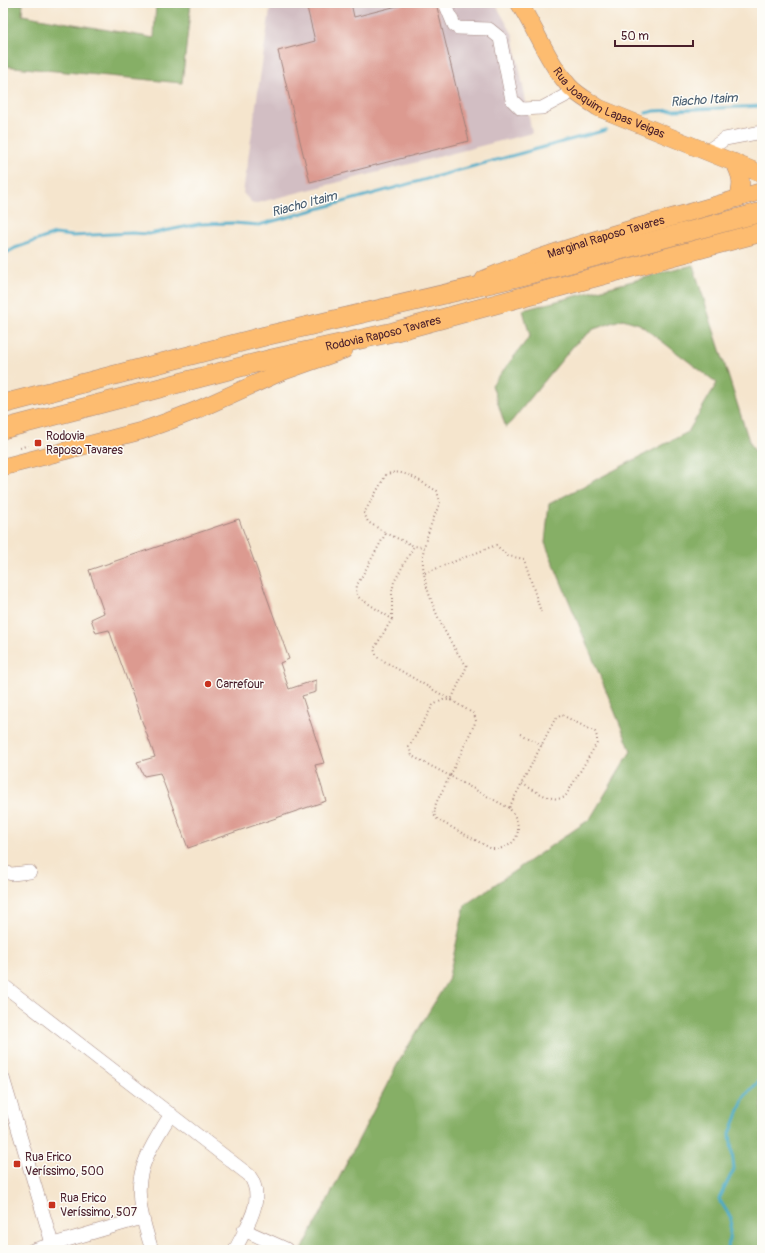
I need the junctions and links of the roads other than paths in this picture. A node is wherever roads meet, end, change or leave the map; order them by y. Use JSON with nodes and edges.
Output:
{"nodes":[{"id":1,"x":445,"y":3,"type":"edge"},
{"id":2,"x":518,"y":3,"type":"edge"},
{"id":3,"x":574,"y":91,"type":"junction"},
{"id":4,"x":762,"y":132,"type":"edge"},
{"id":5,"x":707,"y":151,"type":"junction"},
{"id":6,"x":734,"y":162,"type":"junction"},
{"id":7,"x":762,"y":174,"type":"edge"},
{"id":8,"x":762,"y":191,"type":"edge"},
{"id":9,"x":738,"y":198,"type":"junction"},
{"id":10,"x":762,"y":212,"type":"edge"},
{"id":11,"x":762,"y":232,"type":"edge"},
{"id":12,"x":453,"y":292,"type":"junction"},
{"id":13,"x":393,"y":332,"type":"junction"},
{"id":14,"x":3,"y":404,"type":"edge"},
{"id":15,"x":3,"y":429,"type":"edge"},
{"id":16,"x":3,"y":468,"type":"edge"},
{"id":17,"x":3,"y":872,"type":"edge"},
{"id":18,"x":30,"y":872,"type":"dead end"},
{"id":19,"x":3,"y":985,"type":"edge"},
{"id":20,"x":3,"y":1078,"type":"edge"},
{"id":21,"x":171,"y":1114,"type":"junction"},
{"id":22,"x":142,"y":1218,"type":"junction"},
{"id":23,"x":244,"y":1230,"type":"junction"},
{"id":24,"x":54,"y":1247,"type":"edge"},
{"id":25,"x":286,"y":1249,"type":"edge"},
{"id":26,"x":33,"y":1250,"type":"edge"},
{"id":27,"x":152,"y":1250,"type":"edge"},
{"id":28,"x":235,"y":1250,"type":"edge"}],
"edges":[{"from":1,"to":3,"type":"street"},
{"from":2,"to":3,"type":"main road","name":"Rua Joaquim Lapas Veigas"},
{"from":3,"to":5,"type":"main road","name":"Rua Joaquim Lapas Veigas"},
{"from":4,"to":5,"type":"street"},
{"from":5,"to":6,"type":"main road","name":"Rua Joaquim Lapas Veigas"},
{"from":6,"to":7,"type":"main road","name":"Rua Joaquim Lapas Veigas"},
{"from":6,"to":9,"type":"main road"},
{"from":8,"to":9,"type":"main road","name":"Marginal Raposo Tavares"},
{"from":9,"to":12,"type":"main road","name":"Marginal Raposo Tavares"},
{"from":10,"to":12,"type":"highway","name":"Rodovia Raposo Tavares"},
{"from":11,"to":13,"type":"highway","name":"Rodovia Raposo Tavares"},
{"from":12,"to":14,"type":"highway","name":"Rodovia Raposo Tavares"},
{"from":13,"to":15,"type":"highway","name":"Rodovia Raposo Tavares"},
{"from":13,"to":16,"type":"main road"},
{"from":17,"to":18,"type":"street"},
{"from":19,"to":21,"type":"street"},
{"from":20,"to":24,"type":"street"},
{"from":21,"to":22,"type":"street"},
{"from":21,"to":23,"type":"street"},
{"from":22,"to":24,"type":"street"},
{"from":22,"to":27,"type":"street"},
{"from":23,"to":25,"type":"street"},
{"from":23,"to":28,"type":"street"},
{"from":24,"to":26,"type":"street"}]}
